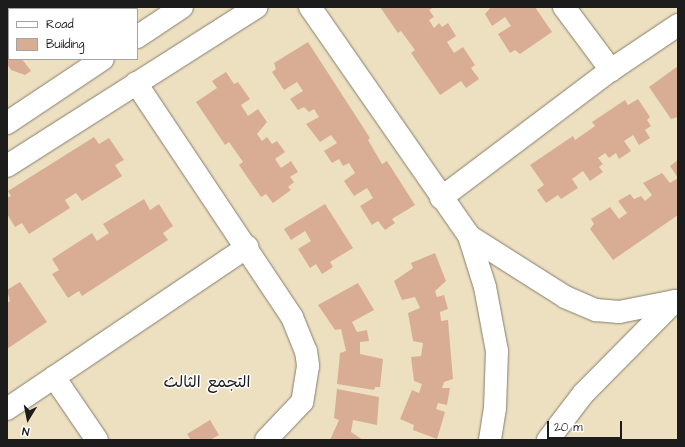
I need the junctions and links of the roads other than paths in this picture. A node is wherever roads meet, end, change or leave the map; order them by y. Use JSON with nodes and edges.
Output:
{"nodes":[{"id":1,"x":182,"y":7,"type":"edge"},
{"id":2,"x":257,"y":7,"type":"edge"},
{"id":3,"x":310,"y":7,"type":"edge"},
{"id":4,"x":564,"y":7,"type":"edge"},
{"id":5,"x":678,"y":24,"type":"edge"},
{"id":6,"x":138,"y":36,"type":"edge"},
{"id":7,"x":102,"y":60,"type":"edge"},
{"id":8,"x":611,"y":70,"type":"junction"},
{"id":9,"x":136,"y":83,"type":"junction"},
{"id":10,"x":7,"y":123,"type":"edge"},
{"id":11,"x":7,"y":166,"type":"edge"},
{"id":12,"x":442,"y":198,"type":"junction"},
{"id":13,"x":469,"y":236,"type":"junction"},
{"id":14,"x":247,"y":247,"type":"junction"},
{"id":15,"x":676,"y":300,"type":"edge"},
{"id":16,"x":54,"y":377,"type":"junction"},
{"id":17,"x":7,"y":409,"type":"edge"},
{"id":18,"x":97,"y":440,"type":"edge"},
{"id":19,"x":266,"y":440,"type":"edge"},
{"id":20,"x":490,"y":440,"type":"edge"},
{"id":21,"x":548,"y":440,"type":"edge"}],
"edges":[{"from":1,"to":6,"type":"street"},
{"from":2,"to":9,"type":"street"},
{"from":3,"to":12,"type":"street"},
{"from":4,"to":8,"type":"street"},
{"from":5,"to":8,"type":"street"},
{"from":7,"to":10,"type":"street"},
{"from":8,"to":12,"type":"street"},
{"from":9,"to":11,"type":"street"},
{"from":9,"to":14,"type":"street"},
{"from":12,"to":13,"type":"street"},
{"from":13,"to":15,"type":"street"},
{"from":13,"to":20,"type":"street"},
{"from":14,"to":16,"type":"street"},
{"from":14,"to":19,"type":"street"},
{"from":15,"to":21,"type":"street"},
{"from":16,"to":17,"type":"street"},
{"from":16,"to":18,"type":"street"}]}
